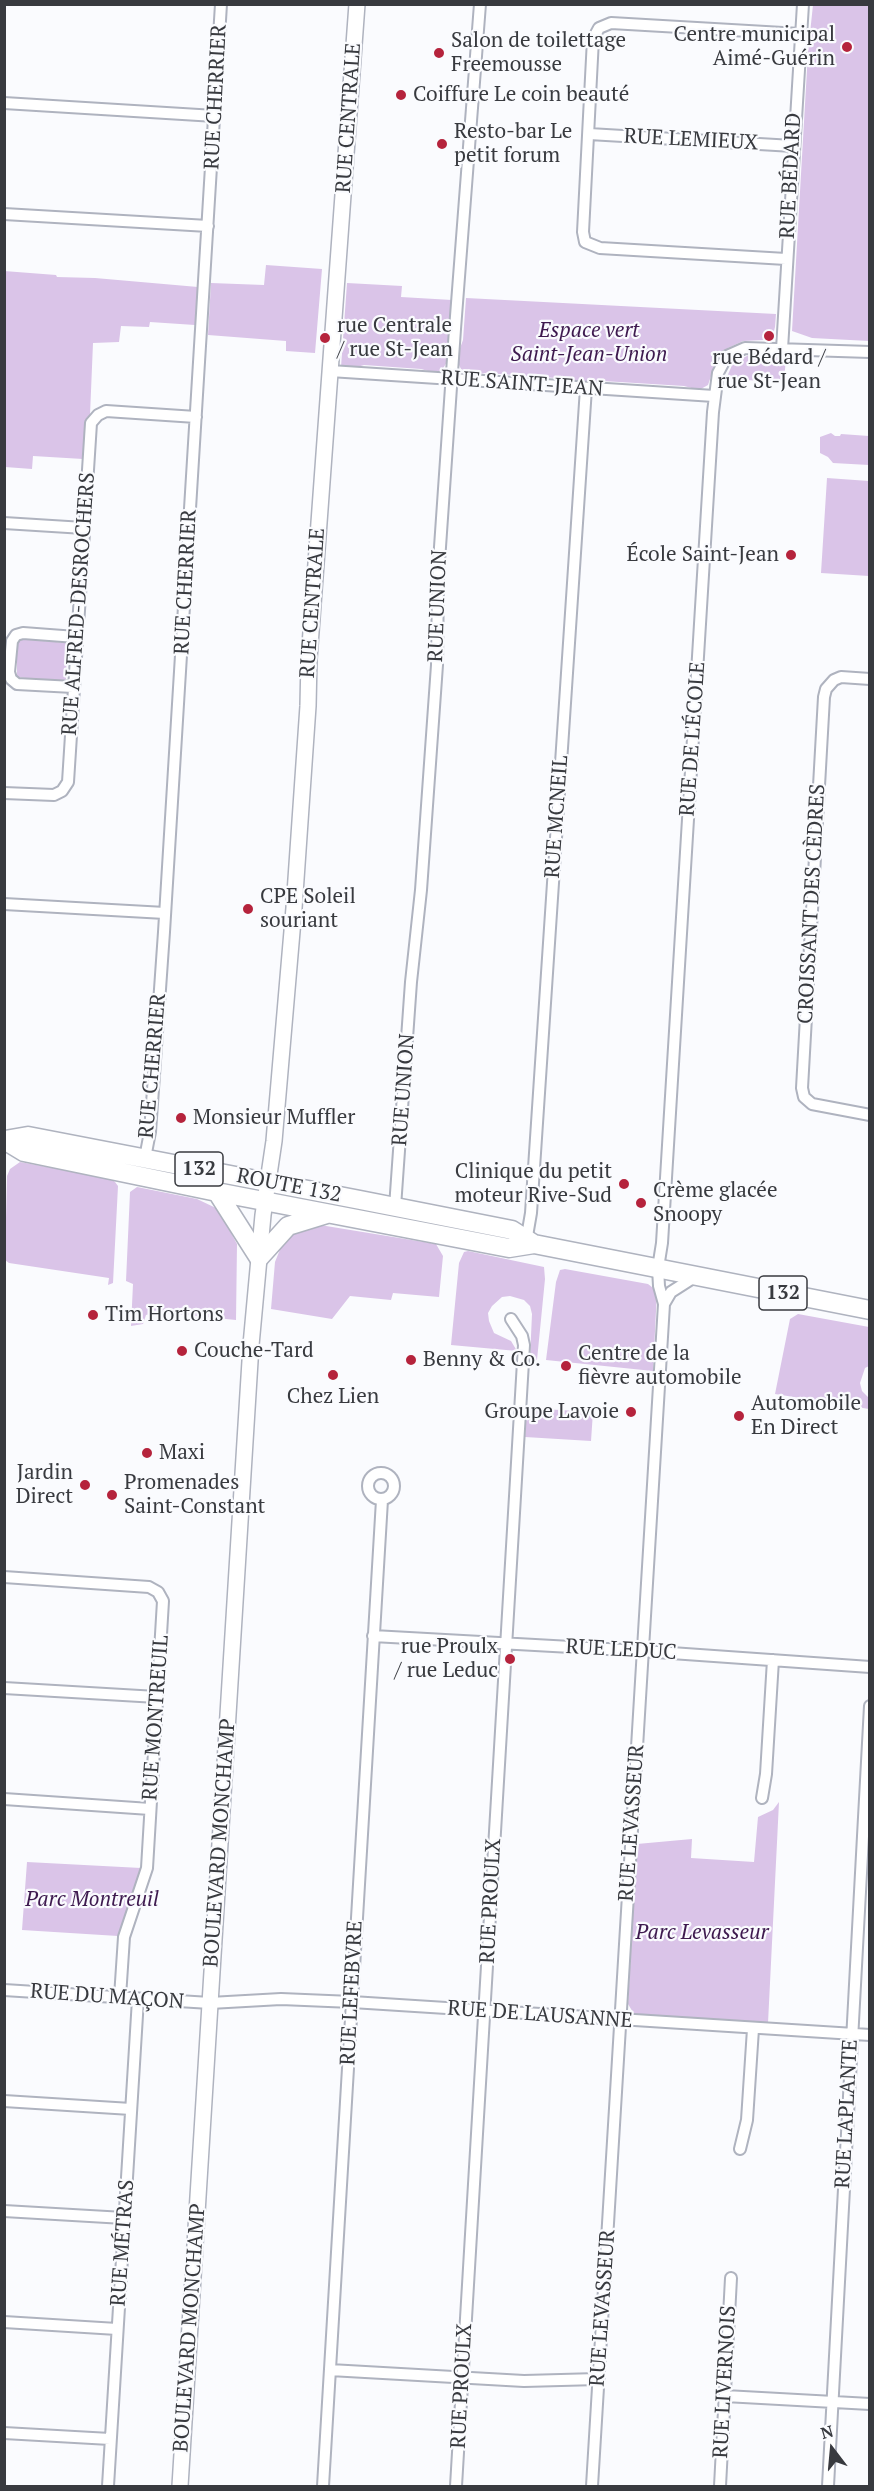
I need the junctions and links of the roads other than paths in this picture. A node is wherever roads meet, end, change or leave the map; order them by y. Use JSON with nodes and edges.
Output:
{"nodes":[{"id":1,"x":212,"y":4,"type":"edge"},
{"id":2,"x":357,"y":4,"type":"edge"},
{"id":3,"x":480,"y":4,"type":"edge"},
{"id":4,"x":803,"y":4,"type":"edge"},
{"id":5,"x":221,"y":5,"type":"edge"},
{"id":6,"x":800,"y":34,"type":"junction"},
{"id":7,"x":4,"y":103,"type":"edge"},
{"id":8,"x":215,"y":116,"type":"junction"},
{"id":9,"x":589,"y":134,"type":"junction"},
{"id":10,"x":793,"y":146,"type":"junction"},
{"id":11,"x":4,"y":214,"type":"edge"},
{"id":12,"x":208,"y":226,"type":"junction"},
{"id":13,"x":786,"y":259,"type":"junction"},
{"id":14,"x":782,"y":348,"type":"junction"},
{"id":15,"x":870,"y":352,"type":"edge"},
{"id":16,"x":330,"y":371,"type":"junction"},
{"id":17,"x":452,"y":380,"type":"junction"},
{"id":18,"x":586,"y":388,"type":"junction"},
{"id":19,"x":714,"y":396,"type":"junction"},
{"id":20,"x":196,"y":417,"type":"junction"},
{"id":21,"x":4,"y":523,"type":"edge"},
{"id":22,"x":84,"y":528,"type":"junction"},
{"id":23,"x":76,"y":637,"type":"junction"},
{"id":24,"x":870,"y":679,"type":"edge"},
{"id":25,"x":73,"y":687,"type":"junction"},
{"id":26,"x":4,"y":793,"type":"edge"},
{"id":27,"x":4,"y":903,"type":"edge"},
{"id":28,"x":165,"y":913,"type":"junction"},
{"id":29,"x":870,"y":1115,"type":"edge"},
{"id":30,"x":5,"y":1140,"type":"edge"},
{"id":31,"x":145,"y":1158,"type":"junction"},
{"id":32,"x":267,"y":1191,"type":"junction"},
{"id":33,"x":217,"y":1192,"type":"junction"},
{"id":34,"x":395,"y":1207,"type":"junction"},
{"id":35,"x":328,"y":1213,"type":"junction"},
{"id":36,"x":529,"y":1243,"type":"junction"},
{"id":37,"x":259,"y":1258,"type":"junction"},
{"id":38,"x":658,"y":1268,"type":"junction"},
{"id":39,"x":696,"y":1276,"type":"junction"},
{"id":40,"x":664,"y":1304,"type":"junction"},
{"id":41,"x":870,"y":1310,"type":"edge"},
{"id":42,"x":511,"y":1319,"type":"dead end"},
{"id":43,"x":382,"y":1500,"type":"dead end"},
{"id":44,"x":4,"y":1577,"type":"edge"},
{"id":45,"x":373,"y":1636,"type":"junction"},
{"id":46,"x":506,"y":1643,"type":"junction"},
{"id":47,"x":643,"y":1651,"type":"junction"},
{"id":48,"x":773,"y":1660,"type":"junction"},
{"id":49,"x":870,"y":1667,"type":"edge"},
{"id":50,"x":4,"y":1688,"type":"edge"},
{"id":51,"x":157,"y":1697,"type":"junction"},
{"id":52,"x":870,"y":1706,"type":"edge"},
{"id":53,"x":762,"y":1798,"type":"dead end"},
{"id":54,"x":4,"y":1799,"type":"edge"},
{"id":55,"x":150,"y":1809,"type":"junction"},
{"id":56,"x":4,"y":1990,"type":"edge"},
{"id":57,"x":120,"y":1997,"type":"junction"},
{"id":58,"x":138,"y":1999,"type":"junction"},
{"id":59,"x":352,"y":2002,"type":"junction"},
{"id":60,"x":210,"y":2003,"type":"junction"},
{"id":61,"x":484,"y":2011,"type":"junction"},
{"id":62,"x":621,"y":2020,"type":"junction"},
{"id":63,"x":753,"y":2029,"type":"junction"},
{"id":64,"x":851,"y":2034,"type":"junction"},
{"id":65,"x":870,"y":2035,"type":"edge"},
{"id":66,"x":4,"y":2101,"type":"edge"},
{"id":67,"x":131,"y":2109,"type":"junction"},
{"id":68,"x":740,"y":2149,"type":"dead end"},
{"id":69,"x":4,"y":2211,"type":"edge"},
{"id":70,"x":124,"y":2218,"type":"junction"},
{"id":71,"x":731,"y":2278,"type":"dead end"},
{"id":72,"x":4,"y":2322,"type":"edge"},
{"id":73,"x":117,"y":2329,"type":"junction"},
{"id":74,"x":330,"y":2370,"type":"junction"},
{"id":75,"x":462,"y":2377,"type":"junction"},
{"id":76,"x":598,"y":2379,"type":"junction"},
{"id":77,"x":725,"y":2396,"type":"junction"},
{"id":78,"x":832,"y":2401,"type":"junction"},
{"id":79,"x":870,"y":2404,"type":"edge"},
{"id":80,"x":4,"y":2433,"type":"edge"},
{"id":81,"x":111,"y":2439,"type":"junction"},
{"id":82,"x":108,"y":2487,"type":"edge"},
{"id":83,"x":180,"y":2487,"type":"edge"},
{"id":84,"x":323,"y":2487,"type":"edge"},
{"id":85,"x":456,"y":2487,"type":"edge"},
{"id":86,"x":592,"y":2487,"type":"edge"},
{"id":87,"x":720,"y":2487,"type":"edge"},
{"id":88,"x":828,"y":2487,"type":"edge"}],
"edges":[{"from":1,"to":5,"type":"street"},
{"from":2,"to":16,"type":"street","name":"RUE CENTRALE"},
{"from":3,"to":17,"type":"street","name":"RUE UNION"},
{"from":4,"to":6,"type":"street","name":"RUE BÉDARD"},
{"from":5,"to":8,"type":"street","name":"RUE CHERRIER"},
{"from":6,"to":9,"type":"street"},
{"from":6,"to":10,"type":"street","name":"RUE BÉDARD"},
{"from":7,"to":8,"type":"street"},
{"from":8,"to":12,"type":"street","name":"RUE CHERRIER"},
{"from":9,"to":10,"type":"street","name":"RUE LEMIEUX"},
{"from":9,"to":13,"type":"street"},
{"from":10,"to":13,"type":"street","name":"RUE BÉDARD"},
{"from":11,"to":12,"type":"street"},
{"from":12,"to":20,"type":"street","name":"RUE CHERRIER"},
{"from":13,"to":14,"type":"street","name":"RUE BÉDARD"},
{"from":14,"to":15,"type":"street","name":"RUE DE L'ÉCOLE"},
{"from":14,"to":19,"type":"street","name":"RUE DE L'ÉCOLE"},
{"from":16,"to":17,"type":"street","name":"RUE SAINT-JEAN"},
{"from":16,"to":32,"type":"street","name":"RUE CENTRALE"},
{"from":17,"to":18,"type":"street","name":"RUE SAINT-JEAN"},
{"from":17,"to":34,"type":"street","name":"RUE UNION"},
{"from":18,"to":19,"type":"street","name":"RUE SAINT-JEAN"},
{"from":18,"to":36,"type":"street","name":"RUE MCNEIL"},
{"from":19,"to":38,"type":"street","name":"RUE DE L'ÉCOLE"},
{"from":20,"to":22,"type":"street","name":"RUE ALFRED-DESROCHERS"},
{"from":20,"to":28,"type":"street","name":"RUE CHERRIER"},
{"from":21,"to":22,"type":"street"},
{"from":22,"to":23,"type":"street","name":"RUE ALFRED-DESROCHERS"},
{"from":23,"to":25,"type":"street","name":"RUE ALFRED-DESROCHERS"},
{"from":23,"to":25,"type":"street"},
{"from":24,"to":29,"type":"street","name":"CROISSANT DES CÈDRES"},
{"from":25,"to":26,"type":"street","name":"RUE ALFRED-DESROCHERS"},
{"from":27,"to":28,"type":"street"},
{"from":28,"to":31,"type":"street","name":"RUE CHERRIER"},
{"from":30,"to":31,"type":"highway","name":"ROUTE 132","number":"132"},
{"from":30,"to":33,"type":"highway","name":"ROUTE 132","number":"132"},
{"from":31,"to":32,"type":"highway","name":"ROUTE 132","number":"132"},
{"from":32,"to":33,"type":"highway","name":"ROUTE 132","number":"132"},
{"from":32,"to":34,"type":"highway","name":"ROUTE 132","number":"132"},
{"from":32,"to":35,"type":"highway","name":"ROUTE 132","number":"132"},
{"from":32,"to":37,"type":"street","name":"BOULEVARD MONCHAMP"},
{"from":33,"to":37,"type":"highway"},
{"from":34,"to":36,"type":"highway","name":"ROUTE 132","number":"132"},
{"from":35,"to":36,"type":"highway","name":"ROUTE 132","number":"132"},
{"from":35,"to":37,"type":"highway"},
{"from":36,"to":38,"type":"highway","name":"ROUTE 132","number":"132"},
{"from":37,"to":60,"type":"street","name":"BOULEVARD MONCHAMP"},
{"from":38,"to":39,"type":"highway","name":"ROUTE 132","number":"132"},
{"from":38,"to":40,"type":"street","name":"RUE LEVASSEUR"},
{"from":39,"to":40,"type":"street"},
{"from":39,"to":41,"type":"highway","name":"ROUTE 132","number":"132"},
{"from":40,"to":47,"type":"street","name":"RUE LEVASSEUR"},
{"from":42,"to":46,"type":"street","name":"RUE PROULX"},
{"from":43,"to":45,"type":"street","name":"RUE LEFEBVRE"},
{"from":44,"to":51,"type":"street","name":"RUE MONTREUIL"},
{"from":45,"to":46,"type":"street","name":"RUE LEDUC"},
{"from":45,"to":59,"type":"street","name":"RUE LEFEBVRE"},
{"from":46,"to":47,"type":"street","name":"RUE LEDUC"},
{"from":46,"to":61,"type":"street","name":"RUE PROULX"},
{"from":47,"to":48,"type":"street","name":"RUE LEDUC"},
{"from":47,"to":62,"type":"street","name":"RUE LEVASSEUR"},
{"from":48,"to":49,"type":"street","name":"RUE LEDUC"},
{"from":48,"to":53,"type":"street"},
{"from":50,"to":51,"type":"street"},
{"from":51,"to":55,"type":"street","name":"RUE MONTREUIL"},
{"from":52,"to":64,"type":"street","name":"RUE LAPLANTE"},
{"from":54,"to":55,"type":"street"},
{"from":55,"to":57,"type":"street","name":"RUE MONTREUIL"},
{"from":56,"to":57,"type":"street","name":"RUE DU MAÇON"},
{"from":57,"to":58,"type":"street","name":"RUE DU MAÇON"},
{"from":58,"to":60,"type":"street","name":"RUE DU MAÇON"},
{"from":58,"to":67,"type":"street","name":"RUE MÉTRAS"},
{"from":59,"to":60,"type":"street","name":"RUE DE LAUSANNE"},
{"from":59,"to":61,"type":"street","name":"RUE DE LAUSANNE"},
{"from":59,"to":74,"type":"street","name":"RUE LEFEBVRE"},
{"from":60,"to":83,"type":"street","name":"BOULEVARD MONCHAMP"},
{"from":61,"to":62,"type":"street","name":"RUE DE LAUSANNE"},
{"from":61,"to":75,"type":"street","name":"RUE PROULX"},
{"from":62,"to":63,"type":"street","name":"RUE DE LAUSANNE"},
{"from":62,"to":76,"type":"street","name":"RUE LEVASSEUR"},
{"from":63,"to":64,"type":"street","name":"RUE DE LAUSANNE"},
{"from":63,"to":68,"type":"street"},
{"from":64,"to":65,"type":"street","name":"RUE DE LAUSANNE"},
{"from":64,"to":78,"type":"street","name":"RUE LAPLANTE"},
{"from":66,"to":67,"type":"street"},
{"from":67,"to":70,"type":"street","name":"RUE MÉTRAS"},
{"from":69,"to":70,"type":"street"},
{"from":70,"to":73,"type":"street","name":"RUE MÉTRAS"},
{"from":71,"to":77,"type":"street","name":"RUE LIVERNOIS"},
{"from":72,"to":73,"type":"street"},
{"from":73,"to":81,"type":"street","name":"RUE MÉTRAS"},
{"from":74,"to":75,"type":"street"},
{"from":74,"to":84,"type":"street","name":"RUE LEFEBVRE"},
{"from":75,"to":76,"type":"street"},
{"from":75,"to":85,"type":"street","name":"RUE PROULX"},
{"from":76,"to":86,"type":"street","name":"RUE LEVASSEUR"},
{"from":77,"to":78,"type":"street"},
{"from":77,"to":87,"type":"street","name":"RUE LIVERNOIS"},
{"from":78,"to":79,"type":"street"},
{"from":78,"to":88,"type":"street","name":"RUE LAPLANTE"},
{"from":80,"to":81,"type":"street"},
{"from":81,"to":82,"type":"street","name":"RUE MÉTRAS"}]}
